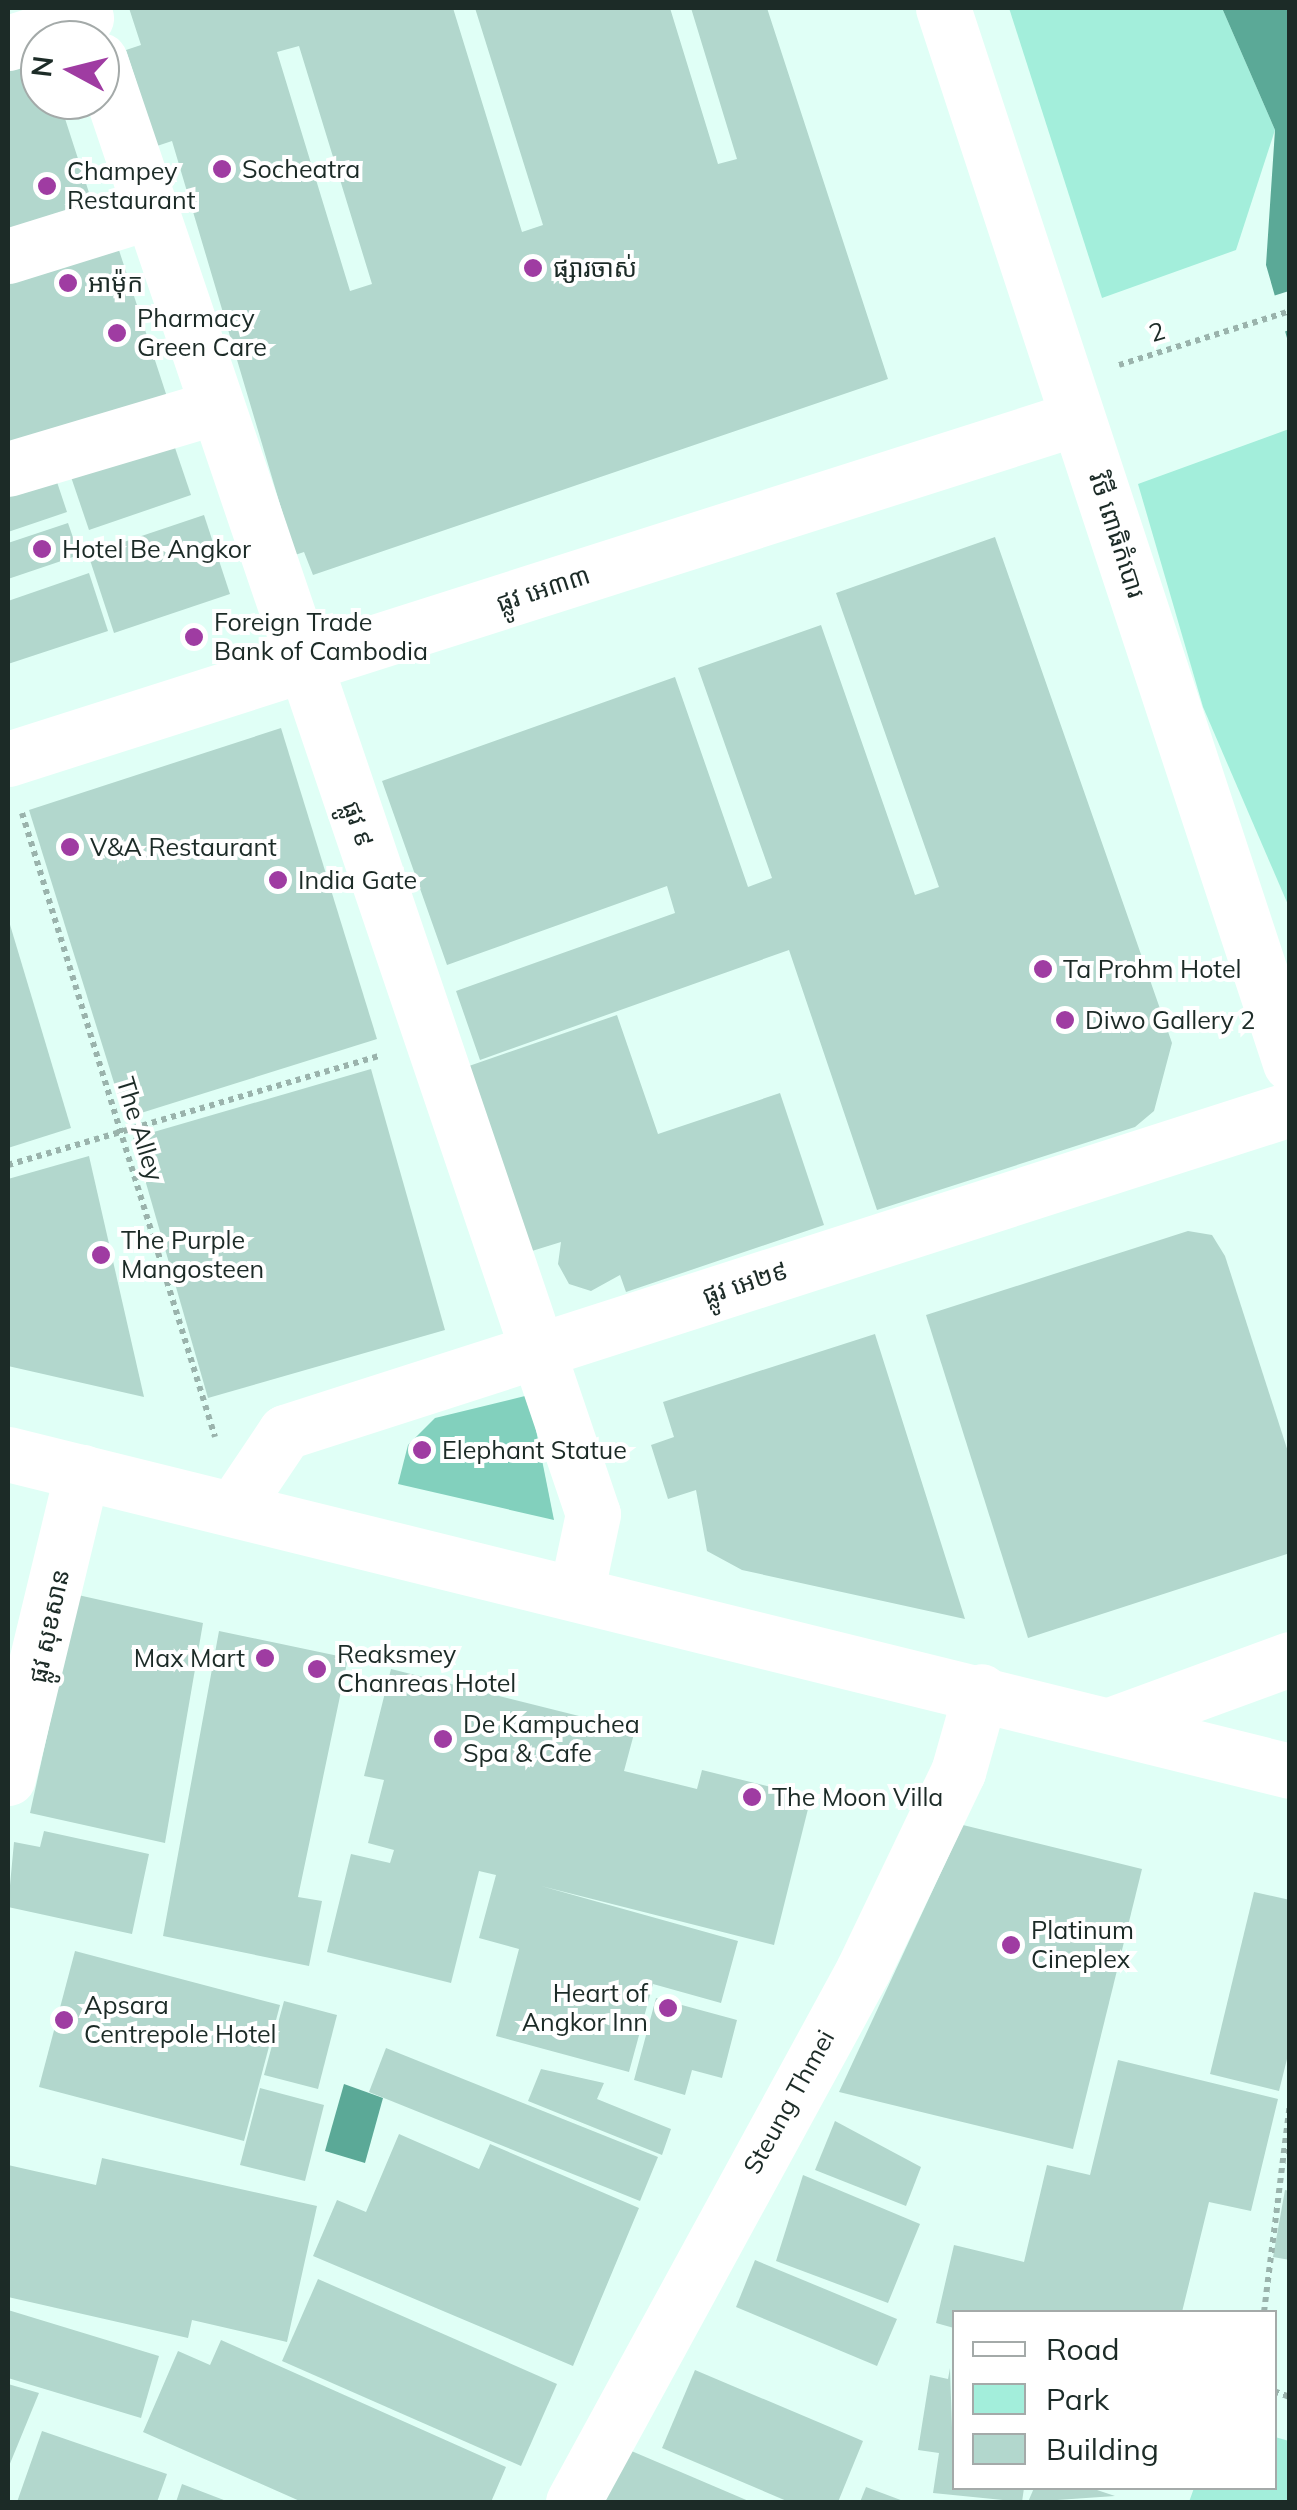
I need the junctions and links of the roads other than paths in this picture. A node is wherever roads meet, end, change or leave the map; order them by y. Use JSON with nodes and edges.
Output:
{"nodes":[{"id":1,"x":943,"y":8,"type":"edge"},
{"id":2,"x":119,"y":120,"type":"edge"},
{"id":3,"x":149,"y":212,"type":"junction"},
{"id":4,"x":8,"y":256,"type":"edge"},
{"id":5,"x":1071,"y":400,"type":"junction"},
{"id":6,"x":216,"y":408,"type":"junction"},
{"id":7,"x":8,"y":469,"type":"edge"},
{"id":8,"x":304,"y":666,"type":"junction"},
{"id":9,"x":13,"y":781,"type":"edge"},
{"id":10,"x":1290,"y":1063,"type":"edge"},
{"id":11,"x":1290,"y":1109,"type":"edge"},
{"id":12,"x":537,"y":1350,"type":"junction"},
{"id":13,"x":8,"y":1454,"type":"edge"},
{"id":14,"x":82,"y":1472,"type":"junction"},
{"id":15,"x":236,"y":1505,"type":"junction"},
{"id":16,"x":577,"y":1588,"type":"junction"},
{"id":17,"x":1290,"y":1659,"type":"edge"},
{"id":18,"x":980,"y":1691,"type":"junction"},
{"id":19,"x":1114,"y":1723,"type":"junction"},
{"id":20,"x":1290,"y":1771,"type":"edge"},
{"id":21,"x":8,"y":1778,"type":"edge"},
{"id":22,"x":573,"y":2502,"type":"edge"}],
"edges":[{"from":1,"to":5,"type":"street","name":"វិថី ពោធិកំបោរ"},
{"from":2,"to":3,"type":"street","name":"ផ្លូវ ៩"},
{"from":3,"to":4,"type":"street"},
{"from":3,"to":6,"type":"street","name":"ផ្លូវ ៩"},
{"from":5,"to":8,"type":"street","name":"ផ្លូវ អេ៣៣"},
{"from":5,"to":10,"type":"street","name":"វិថី ពោធិកំបោរ"},
{"from":6,"to":7,"type":"street"},
{"from":6,"to":8,"type":"street","name":"ផ្លូវ ៩"},
{"from":8,"to":9,"type":"street","name":"ផ្លូវ អេ៣៣"},
{"from":8,"to":12,"type":"street","name":"ផ្លូវ ៩"},
{"from":11,"to":12,"type":"street","name":"ផ្លូវ អេ២៩"},
{"from":12,"to":15,"type":"street","name":"ផ្លូវ អេ២៩"},
{"from":12,"to":16,"type":"street","name":"ផ្លូវ ៩"},
{"from":13,"to":14,"type":"street"},
{"from":14,"to":15,"type":"street"},
{"from":14,"to":21,"type":"street","name":"ផ្លូវ សុខសាន"},
{"from":15,"to":16,"type":"street"},
{"from":16,"to":18,"type":"street"},
{"from":17,"to":19,"type":"street"},
{"from":18,"to":19,"type":"street"},
{"from":18,"to":22,"type":"street","name":"Steung Thmei"},
{"from":19,"to":20,"type":"street"}]}
